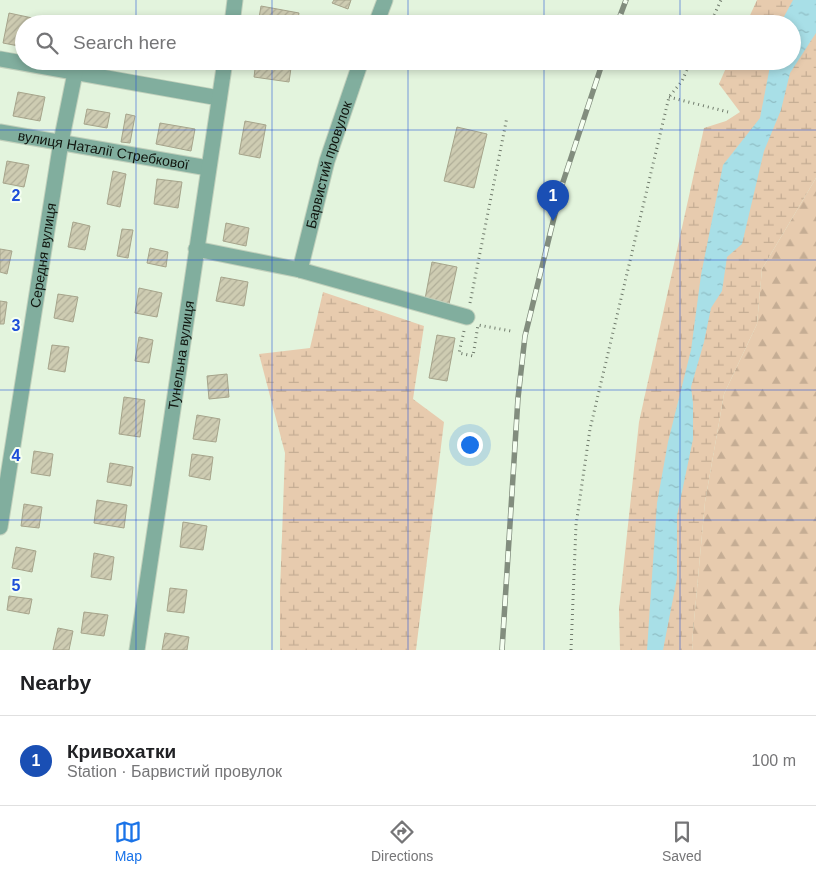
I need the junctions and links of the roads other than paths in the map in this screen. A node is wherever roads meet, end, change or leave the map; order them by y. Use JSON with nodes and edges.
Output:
{"nodes":[{"id":1,"x":235,"y":0,"type":"edge"},
{"id":2,"x":385,"y":0,"type":"edge"},
{"id":3,"x":233,"y":15,"type":"edge"},
{"id":4,"x":379,"y":15,"type":"edge"},
{"id":5,"x":0,"y":59,"type":"edge"},
{"id":6,"x":15,"y":62,"type":"edge"},
{"id":7,"x":58,"y":70,"type":"edge"},
{"id":8,"x":224,"y":70,"type":"edge"},
{"id":9,"x":358,"y":70,"type":"edge"},
{"id":10,"x":74,"y":73,"type":"junction"},
{"id":11,"x":219,"y":98,"type":"junction"},
{"id":12,"x":0,"y":132,"type":"edge"},
{"id":13,"x":61,"y":142,"type":"junction"},
{"id":14,"x":208,"y":168,"type":"junction"},
{"id":15,"x":196,"y":249,"type":"junction"},
{"id":16,"x":300,"y":270,"type":"junction"},
{"id":17,"x":467,"y":317,"type":"road end"},
{"id":18,"x":0,"y":527,"type":"edge"},
{"id":19,"x":137,"y":650,"type":"edge"}],
"edges":[{"from":1,"to":3,"type":"street"},
{"from":2,"to":4,"type":"street"},
{"from":5,"to":6,"type":"street"},
{"from":7,"to":10,"type":"street"},
{"from":8,"to":11,"type":"street","name":"Тунельна вулиця"},
{"from":9,"to":16,"type":"street","name":"Барвистий провулок"},
{"from":10,"to":11,"type":"street"},
{"from":10,"to":13,"type":"street","name":"Середня вулиця"},
{"from":11,"to":14,"type":"street","name":"Тунельна вулиця"},
{"from":12,"to":13,"type":"street","name":"вулиця Наталії Стребкової"},
{"from":13,"to":14,"type":"street","name":"вулиця Наталії Стребкової"},
{"from":13,"to":18,"type":"street","name":"Середня вулиця"},
{"from":14,"to":15,"type":"street","name":"Тунельна вулиця"},
{"from":15,"to":16,"type":"street"},
{"from":15,"to":19,"type":"street","name":"Тунельна вулиця"},
{"from":16,"to":17,"type":"street"}]}
